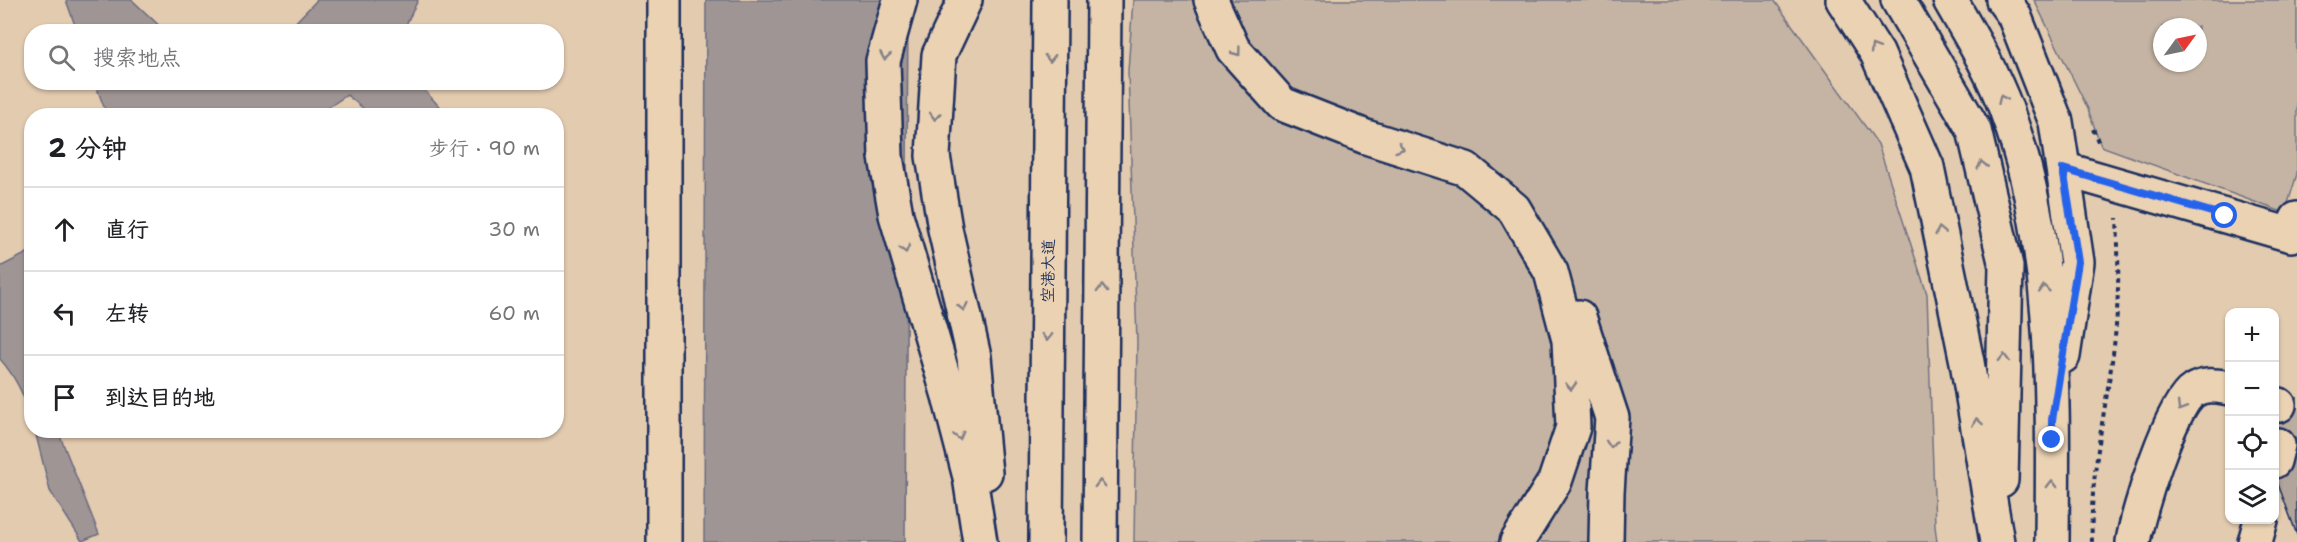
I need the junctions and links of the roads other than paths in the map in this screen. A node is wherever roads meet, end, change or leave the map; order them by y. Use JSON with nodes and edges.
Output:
{"nodes":[{"id":1,"x":664,"y":0,"type":"edge"},
{"id":2,"x":900,"y":0,"type":"edge"},
{"id":3,"x":965,"y":0,"type":"edge"},
{"id":4,"x":1050,"y":0,"type":"edge"},
{"id":5,"x":1104,"y":0,"type":"edge"},
{"id":6,"x":1211,"y":0,"type":"edge"},
{"id":7,"x":1843,"y":0,"type":"edge"},
{"id":8,"x":1898,"y":0,"type":"edge"},
{"id":9,"x":1950,"y":0,"type":"edge"},
{"id":10,"x":2003,"y":0,"type":"edge"},
{"id":11,"x":2063,"y":169,"type":"junction"},
{"id":12,"x":2297,"y":219,"type":"edge"},
{"id":13,"x":1551,"y":272,"type":"junction"},
{"id":14,"x":2225,"y":387,"type":"edge"},
{"id":15,"x":2052,"y":420,"type":"junction"},
{"id":16,"x":2260,"y":524,"type":"edge"},
{"id":17,"x":664,"y":542,"type":"edge"},
{"id":18,"x":980,"y":542,"type":"edge"},
{"id":19,"x":991,"y":542,"type":"edge"},
{"id":20,"x":1046,"y":542,"type":"edge"},
{"id":21,"x":1100,"y":542,"type":"edge"},
{"id":22,"x":1517,"y":542,"type":"edge"},
{"id":23,"x":1606,"y":542,"type":"edge"},
{"id":24,"x":1998,"y":542,"type":"edge"},
{"id":25,"x":2052,"y":542,"type":"edge"},
{"id":26,"x":2133,"y":542,"type":"edge"},
{"id":27,"x":2255,"y":542,"type":"edge"}],
"edges":[{"from":1,"to":17,"type":"main road"},
{"from":2,"to":18,"type":"main road","one_way":true},
{"from":3,"to":19,"type":"main road","one_way":true},
{"from":4,"to":20,"type":"main road","name":"空港大道","one_way":true},
{"from":21,"to":5,"type":"main road","one_way":true},
{"from":6,"to":13,"type":"main road","one_way":true},
{"from":24,"to":7,"type":"main road","one_way":true},
{"from":24,"to":8,"type":"main road","one_way":true},
{"from":15,"to":9,"type":"main road","one_way":true},
{"from":10,"to":11,"type":"main road"},
{"from":11,"to":12,"type":"main road"},
{"from":11,"to":15,"type":"main road"},
{"from":13,"to":22,"type":"main road","one_way":true},
{"from":13,"to":23,"type":"main road","one_way":true},
{"from":14,"to":26,"type":"main road","one_way":true},
{"from":25,"to":15,"type":"main road","one_way":true},
{"from":16,"to":27,"type":"main road"}]}
